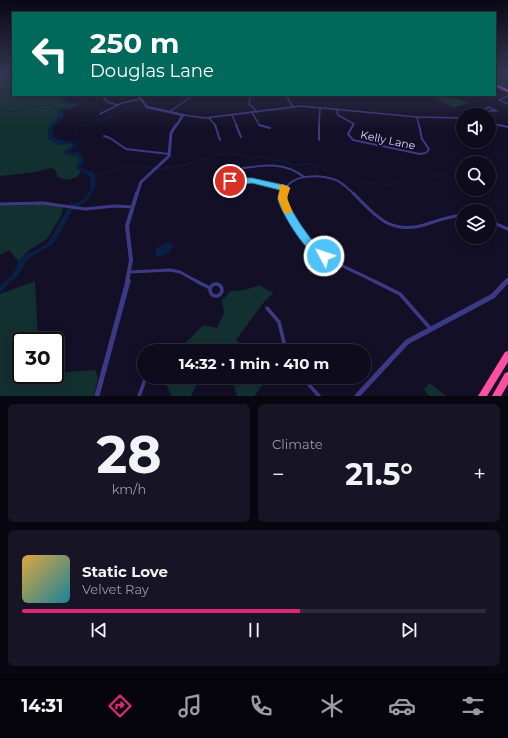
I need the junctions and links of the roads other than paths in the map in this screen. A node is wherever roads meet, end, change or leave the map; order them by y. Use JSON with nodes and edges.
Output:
{"nodes":[{"id":1,"x":103,"y":96,"type":"edge"},
{"id":2,"x":138,"y":96,"type":"edge"},
{"id":3,"x":193,"y":96,"type":"edge"},
{"id":4,"x":249,"y":96,"type":"edge"},
{"id":5,"x":287,"y":96,"type":"edge"},
{"id":6,"x":508,"y":96,"type":"edge"},
{"id":7,"x":140,"y":99,"type":"junction"},
{"id":8,"x":508,"y":104,"type":"edge"},
{"id":9,"x":118,"y":105,"type":"junction"},
{"id":10,"x":293,"y":107,"type":"junction"},
{"id":11,"x":320,"y":108,"type":"junction"},
{"id":12,"x":336,"y":109,"type":"junction"},
{"id":13,"x":483,"y":110,"type":"joint"},
{"id":14,"x":169,"y":112,"type":"junction"},
{"id":15,"x":252,"y":112,"type":"junction"},
{"id":16,"x":257,"y":112,"type":"junction"},
{"id":17,"x":100,"y":114,"type":"dead end"},
{"id":18,"x":183,"y":115,"type":"junction"},
{"id":19,"x":232,"y":115,"type":"junction"},
{"id":20,"x":417,"y":117,"type":"junction"},
{"id":21,"x":209,"y":118,"type":"junction"},
{"id":22,"x":456,"y":118,"type":"edge"},
{"id":23,"x":496,"y":124,"type":"edge"},
{"id":24,"x":508,"y":127,"type":"edge"},
{"id":25,"x":270,"y":128,"type":"dead end"},
{"id":26,"x":104,"y":136,"type":"dead end"},
{"id":27,"x":242,"y":137,"type":"dead end"},
{"id":28,"x":220,"y":140,"type":"dead end"},
{"id":29,"x":319,"y":140,"type":"dead end"},
{"id":30,"x":170,"y":154,"type":"junction"},
{"id":31,"x":243,"y":168,"type":"dead end"},
{"id":32,"x":304,"y":177,"type":"junction"},
{"id":33,"x":233,"y":182,"type":"dead end"},
{"id":34,"x":285,"y":188,"type":"junction"},
{"id":35,"x":0,"y":204,"type":"edge"},
{"id":36,"x":132,"y":207,"type":"junction"},
{"id":37,"x":456,"y":215,"type":"edge"},
{"id":38,"x":496,"y":224,"type":"edge"},
{"id":39,"x":508,"y":229,"type":"edge"},
{"id":40,"x":130,"y":272,"type":"junction"},
{"id":41,"x":508,"y":280,"type":"edge"},
{"id":42,"x":210,"y":288,"type":"dead end"},
{"id":43,"x":267,"y":308,"type":"dead end"},
{"id":44,"x":430,"y":328,"type":"junction"},
{"id":45,"x":285,"y":344,"type":"edge"},
{"id":46,"x":508,"y":355,"type":"edge"},
{"id":47,"x":508,"y":376,"type":"edge"},
{"id":48,"x":143,"y":384,"type":"edge"},
{"id":49,"x":308,"y":384,"type":"edge"},
{"id":50,"x":97,"y":396,"type":"edge"},
{"id":51,"x":139,"y":396,"type":"edge"},
{"id":52,"x":318,"y":396,"type":"edge"},
{"id":53,"x":357,"y":396,"type":"edge"},
{"id":54,"x":482,"y":396,"type":"edge"},
{"id":55,"x":496,"y":396,"type":"edge"}],
"edges":[{"from":1,"to":9,"type":"street"},
{"from":2,"to":7,"type":"street"},
{"from":3,"to":14,"type":"street"},
{"from":4,"to":16,"type":"street"},
{"from":5,"to":10,"type":"street"},
{"from":6,"to":8,"type":"street"},
{"from":7,"to":9,"type":"street"},
{"from":7,"to":14,"type":"street"},
{"from":9,"to":17,"type":"street"},
{"from":10,"to":11,"type":"street"},
{"from":10,"to":16,"type":"street"},
{"from":11,"to":12,"type":"street"},
{"from":11,"to":29,"type":"street"},
{"from":12,"to":20,"type":"street"},
{"from":12,"to":20,"type":"street","name":"Kelly Lane"},
{"from":13,"to":13,"type":"street"},
{"from":14,"to":18,"type":"street"},
{"from":15,"to":16,"type":"street"},
{"from":15,"to":19,"type":"street"},
{"from":15,"to":25,"type":"street"},
{"from":18,"to":21,"type":"street"},
{"from":18,"to":30,"type":"street"},
{"from":19,"to":21,"type":"street"},
{"from":19,"to":27,"type":"street"},
{"from":20,"to":22,"type":"street"},
{"from":21,"to":28,"type":"street"},
{"from":23,"to":24,"type":"street"},
{"from":26,"to":30,"type":"street"},
{"from":30,"to":36,"type":"street"},
{"from":31,"to":32,"type":"street"},
{"from":32,"to":34,"type":"street"},
{"from":32,"to":37,"type":"street"},
{"from":33,"to":34,"type":"street"},
{"from":34,"to":44,"type":"street"},
{"from":35,"to":36,"type":"street"},
{"from":36,"to":40,"type":"street"},
{"from":38,"to":39,"type":"street"},
{"from":40,"to":42,"type":"street"},
{"from":40,"to":50,"type":"street"},
{"from":41,"to":44,"type":"street"},
{"from":43,"to":45,"type":"street"},
{"from":44,"to":53,"type":"street"},
{"from":46,"to":54,"type":"highway"},
{"from":47,"to":55,"type":"highway"},
{"from":48,"to":51,"type":"street"},
{"from":49,"to":52,"type":"street"}]}
